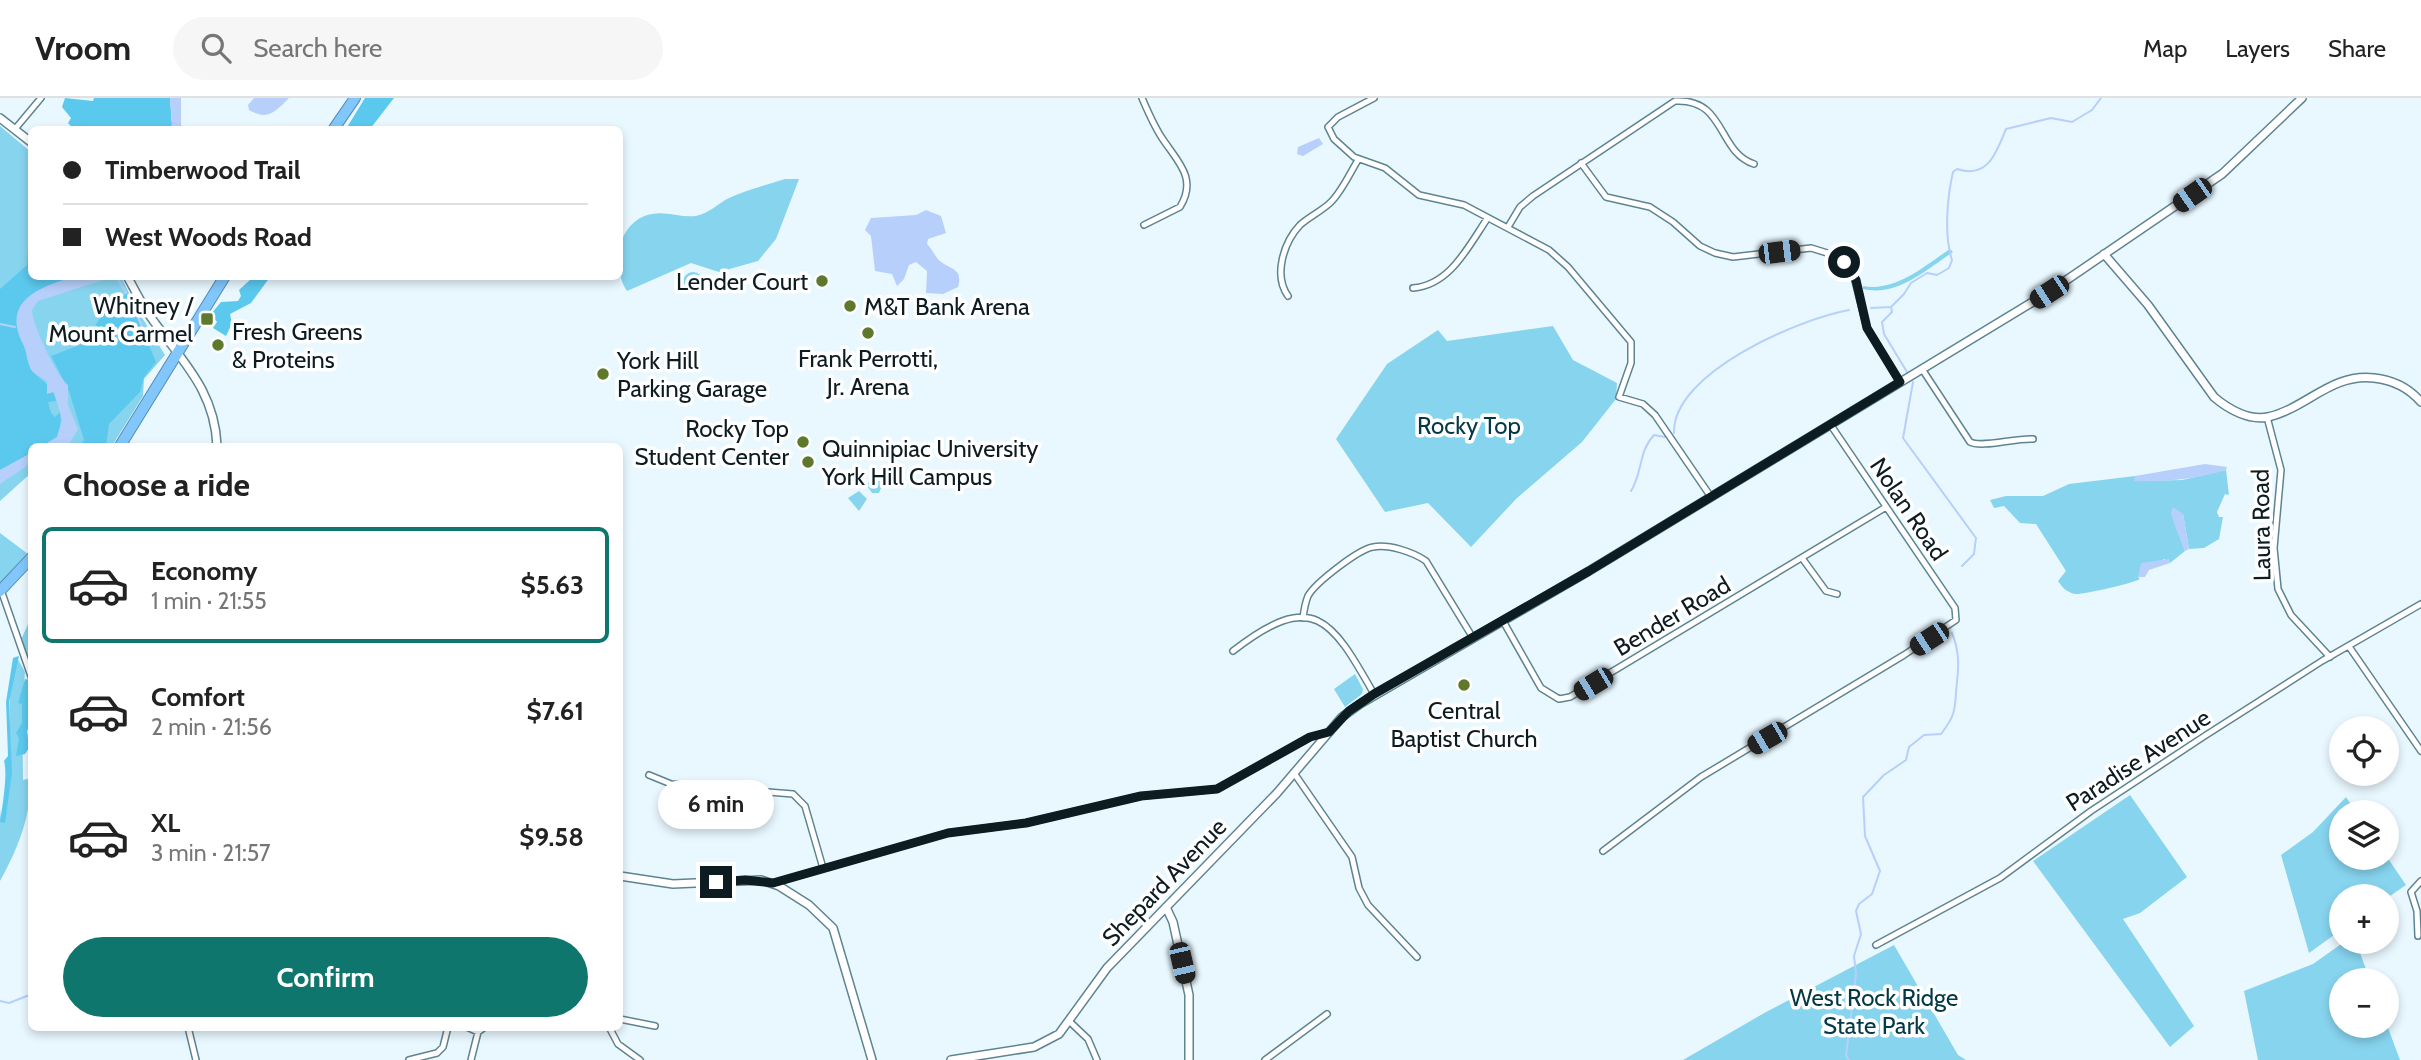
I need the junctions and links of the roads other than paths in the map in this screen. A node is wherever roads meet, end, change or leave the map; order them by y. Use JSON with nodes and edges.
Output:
{"nodes":[{"id":1,"x":41,"y":98,"type":"edge"},
{"id":2,"x":355,"y":98,"type":"edge"},
{"id":3,"x":1142,"y":98,"type":"edge"},
{"id":4,"x":1374,"y":98,"type":"edge"},
{"id":5,"x":2302,"y":98,"type":"edge"},
{"id":6,"x":0,"y":118,"type":"edge"},
{"id":7,"x":336,"y":126,"type":"edge"},
{"id":8,"x":15,"y":129,"type":"junction"},
{"id":9,"x":28,"y":140,"type":"edge"},
{"id":10,"x":1358,"y":160,"type":"junction"},
{"id":11,"x":1581,"y":163,"type":"junction"},
{"id":12,"x":1754,"y":164,"type":"dead end"},
{"id":13,"x":1487,"y":219,"type":"junction"},
{"id":14,"x":1144,"y":225,"type":"dead end"},
{"id":15,"x":1508,"y":227,"type":"junction"},
{"id":16,"x":2104,"y":254,"type":"junction"},
{"id":17,"x":129,"y":280,"type":"edge"},
{"id":18,"x":223,"y":280,"type":"edge"},
{"id":19,"x":1413,"y":288,"type":"dead end"},
{"id":20,"x":1288,"y":296,"type":"dead end"},
{"id":21,"x":178,"y":352,"type":"junction"},
{"id":22,"x":1922,"y":369,"type":"junction"},
{"id":23,"x":1900,"y":382,"type":"junction"},
{"id":24,"x":2421,"y":402,"type":"edge"},
{"id":25,"x":2267,"y":417,"type":"junction"},
{"id":26,"x":1830,"y":424,"type":"junction"},
{"id":27,"x":2033,"y":439,"type":"dead end"},
{"id":28,"x":122,"y":443,"type":"edge"},
{"id":29,"x":218,"y":443,"type":"edge"},
{"id":30,"x":1711,"y":497,"type":"junction"},
{"id":31,"x":1886,"y":507,"type":"junction"},
{"id":32,"x":1802,"y":558,"type":"junction"},
{"id":33,"x":28,"y":561,"type":"edge"},
{"id":34,"x":0,"y":590,"type":"edge"},
{"id":35,"x":1837,"y":594,"type":"dead end"},
{"id":36,"x":2421,"y":604,"type":"edge"},
{"id":37,"x":1303,"y":618,"type":"junction"},
{"id":38,"x":1503,"y":621,"type":"junction"},
{"id":39,"x":1473,"y":638,"type":"junction"},
{"id":40,"x":2350,"y":648,"type":"junction"},
{"id":41,"x":1233,"y":651,"type":"dead end"},
{"id":42,"x":2330,"y":657,"type":"junction"},
{"id":43,"x":28,"y":670,"type":"edge"},
{"id":44,"x":1374,"y":694,"type":"junction"},
{"id":45,"x":1329,"y":732,"type":"junction"},
{"id":46,"x":2421,"y":751,"type":"edge"},
{"id":47,"x":1294,"y":773,"type":"junction"},
{"id":48,"x":649,"y":775,"type":"dead end"},
{"id":49,"x":1603,"y":851,"type":"dead end"},
{"id":50,"x":823,"y":868,"type":"junction"},
{"id":51,"x":623,"y":876,"type":"edge"},
{"id":52,"x":2421,"y":881,"type":"edge"},
{"id":53,"x":773,"y":883,"type":"junction"},
{"id":54,"x":1166,"y":907,"type":"junction"},
{"id":55,"x":2418,"y":936,"type":"dead end"},
{"id":56,"x":1876,"y":945,"type":"dead end"},
{"id":57,"x":1417,"y":957,"type":"dead end"},
{"id":58,"x":1327,"y":1014,"type":"dead end"},
{"id":59,"x":623,"y":1020,"type":"edge"},
{"id":60,"x":1069,"y":1021,"type":"junction"},
{"id":61,"x":655,"y":1026,"type":"dead end"},
{"id":62,"x":189,"y":1031,"type":"edge"},
{"id":63,"x":447,"y":1031,"type":"edge"},
{"id":64,"x":611,"y":1031,"type":"edge"},
{"id":65,"x":478,"y":1032,"type":"edge"},
{"id":66,"x":196,"y":1060,"type":"edge"},
{"id":67,"x":409,"y":1060,"type":"edge"},
{"id":68,"x":471,"y":1060,"type":"edge"},
{"id":69,"x":640,"y":1060,"type":"edge"},
{"id":70,"x":872,"y":1060,"type":"edge"},
{"id":71,"x":951,"y":1060,"type":"edge"},
{"id":72,"x":1097,"y":1060,"type":"edge"},
{"id":73,"x":1189,"y":1060,"type":"edge"},
{"id":74,"x":1265,"y":1060,"type":"edge"}],
"edges":[{"from":1,"to":8,"type":"street"},
{"from":2,"to":7,"type":"highway"},
{"from":3,"to":14,"type":"street"},
{"from":4,"to":10,"type":"street"},
{"from":5,"to":16,"type":"main road","name":"Shepard Avenue"},
{"from":6,"to":8,"type":"main road"},
{"from":8,"to":9,"type":"main road"},
{"from":10,"to":13,"type":"street"},
{"from":10,"to":20,"type":"street"},
{"from":11,"to":12,"type":"street"},
{"from":11,"to":15,"type":"street"},
{"from":11,"to":23,"type":"street"},
{"from":13,"to":15,"type":"street"},
{"from":13,"to":19,"type":"street"},
{"from":15,"to":30,"type":"street"},
{"from":16,"to":22,"type":"main road","name":"Shepard Avenue"},
{"from":16,"to":25,"type":"main road"},
{"from":17,"to":21,"type":"main road"},
{"from":18,"to":21,"type":"highway"},
{"from":21,"to":28,"type":"highway"},
{"from":21,"to":29,"type":"main road"},
{"from":22,"to":23,"type":"main road","name":"Shepard Avenue"},
{"from":22,"to":27,"type":"street"},
{"from":23,"to":26,"type":"main road","name":"Shepard Avenue"},
{"from":24,"to":25,"type":"main road"},
{"from":25,"to":42,"type":"street","name":"Laura Road"},
{"from":26,"to":30,"type":"main road","name":"Shepard Avenue"},
{"from":26,"to":31,"type":"street","name":"Nolan Road"},
{"from":30,"to":38,"type":"main road","name":"Shepard Avenue"},
{"from":31,"to":32,"type":"street","name":"Bender Road"},
{"from":31,"to":49,"type":"street","name":"Nolan Road"},
{"from":32,"to":35,"type":"street"},
{"from":32,"to":38,"type":"street","name":"Bender Road"},
{"from":33,"to":34,"type":"highway"},
{"from":34,"to":43,"type":"street"},
{"from":36,"to":40,"type":"street","name":"Paradise Avenue"},
{"from":37,"to":39,"type":"street"},
{"from":37,"to":41,"type":"street"},
{"from":37,"to":44,"type":"street"},
{"from":38,"to":39,"type":"main road","name":"Shepard Avenue"},
{"from":39,"to":44,"type":"main road","name":"Shepard Avenue"},
{"from":40,"to":42,"type":"street","name":"Paradise Avenue"},
{"from":40,"to":46,"type":"street"},
{"from":42,"to":56,"type":"street","name":"Paradise Avenue"},
{"from":44,"to":45,"type":"main road","name":"Shepard Avenue"},
{"from":45,"to":47,"type":"main road","name":"Shepard Avenue"},
{"from":45,"to":50,"type":"street"},
{"from":47,"to":54,"type":"main road","name":"Shepard Avenue"},
{"from":47,"to":57,"type":"street"},
{"from":48,"to":50,"type":"street"},
{"from":50,"to":53,"type":"street"},
{"from":51,"to":53,"type":"main road"},
{"from":52,"to":55,"type":"street"},
{"from":53,"to":70,"type":"main road"},
{"from":54,"to":60,"type":"main road","name":"Shepard Avenue"},
{"from":54,"to":73,"type":"main road"},
{"from":58,"to":74,"type":"street"},
{"from":59,"to":61,"type":"street"},
{"from":60,"to":71,"type":"main road","name":"Shepard Avenue"},
{"from":60,"to":72,"type":"street"},
{"from":62,"to":66,"type":"street"},
{"from":63,"to":67,"type":"street"},
{"from":64,"to":69,"type":"street"},
{"from":65,"to":68,"type":"street"}]}
